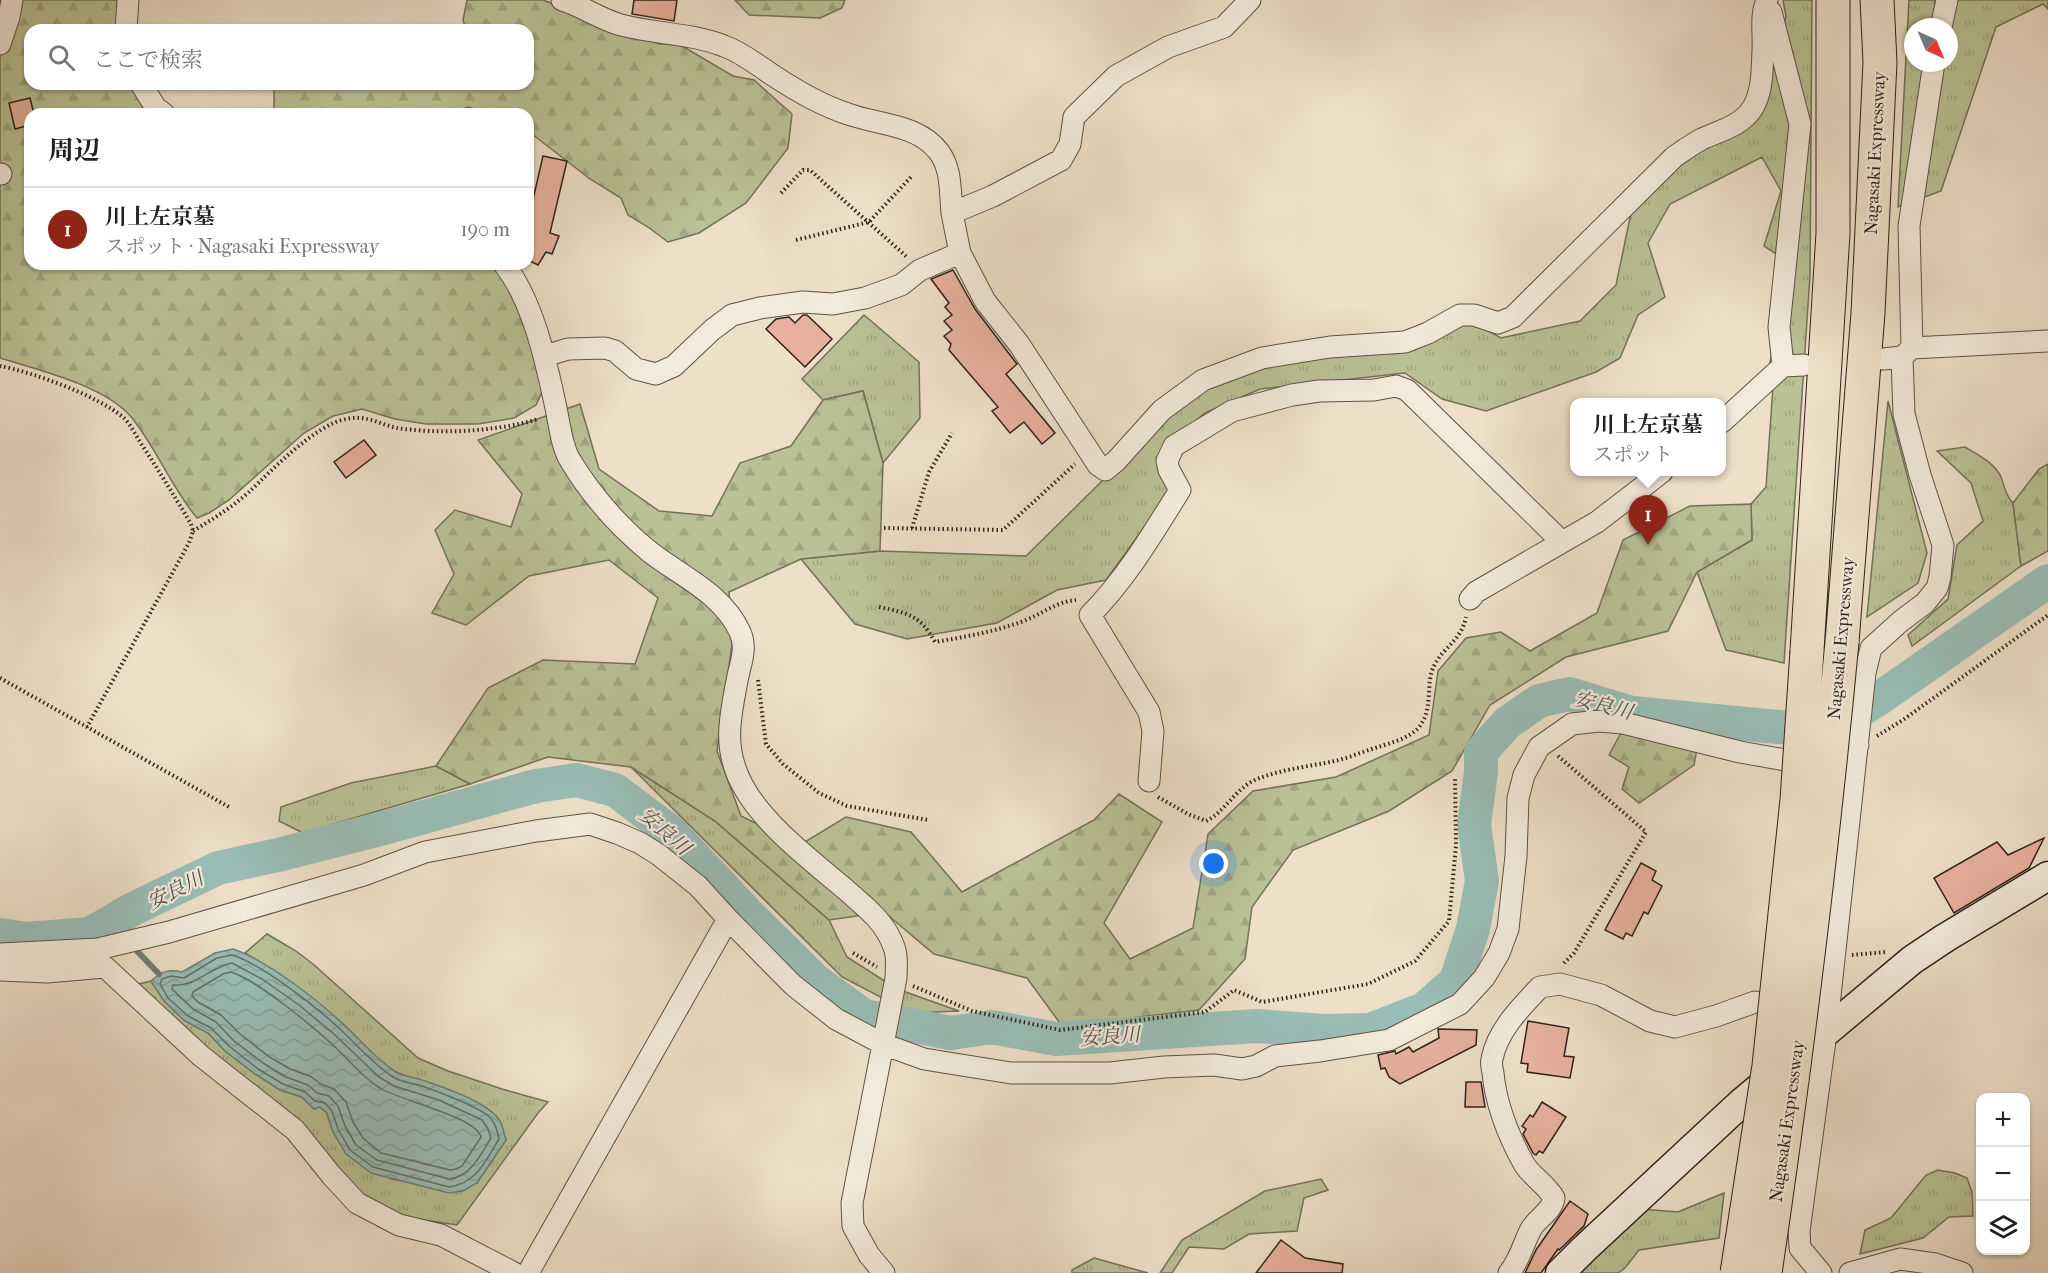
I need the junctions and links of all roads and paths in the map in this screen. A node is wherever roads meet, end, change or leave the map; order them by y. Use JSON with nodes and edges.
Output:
{"nodes":[{"id":1,"x":12,"y":0,"type":"edge"},
{"id":2,"x":128,"y":0,"type":"edge"},
{"id":3,"x":562,"y":0,"type":"edge"},
{"id":4,"x":1250,"y":0,"type":"edge"},
{"id":5,"x":1768,"y":0,"type":"edge"},
{"id":6,"x":1833,"y":0,"type":"edge"},
{"id":7,"x":1877,"y":0,"type":"edge"},
{"id":8,"x":1886,"y":0,"type":"edge"},
{"id":9,"x":1947,"y":0,"type":"edge"},
{"id":10,"x":1943,"y":18,"type":"edge"},
{"id":11,"x":126,"y":24,"type":"edge"},
{"id":12,"x":0,"y":44,"type":"edge"},
{"id":13,"x":1880,"y":62,"type":"junction"},
{"id":14,"x":1933,"y":72,"type":"edge"},
{"id":15,"x":145,"y":90,"type":"edge"},
{"id":16,"x":156,"y":108,"type":"edge"},
{"id":17,"x":911,"y":177,"type":"dead end"},
{"id":18,"x":781,"y":193,"type":"dead end"},
{"id":19,"x":952,"y":213,"type":"junction"},
{"id":20,"x":869,"y":222,"type":"junction"},
{"id":21,"x":796,"y":240,"type":"dead end"},
{"id":22,"x":960,"y":253,"type":"junction"},
{"id":23,"x":509,"y":270,"type":"edge"},
{"id":24,"x":921,"y":270,"type":"junction"},
{"id":25,"x":2048,"y":341,"type":"edge"},
{"id":26,"x":1899,"y":354,"type":"junction"},
{"id":27,"x":545,"y":356,"type":"junction"},
{"id":28,"x":0,"y":366,"type":"edge"},
{"id":29,"x":557,"y":414,"type":"junction"},
{"id":30,"x":1726,"y":419,"type":"edge"},
{"id":31,"x":952,"y":433,"type":"dead end"},
{"id":32,"x":1089,"y":452,"type":"junction"},
{"id":33,"x":1656,"y":476,"type":"edge"},
{"id":34,"x":884,"y":528,"type":"dead end"},
{"id":35,"x":912,"y":528,"type":"junction"},
{"id":36,"x":193,"y":531,"type":"junction"},
{"id":37,"x":1562,"y":542,"type":"junction"},
{"id":38,"x":1470,"y":599,"type":"joint"},
{"id":39,"x":879,"y":607,"type":"dead end"},
{"id":40,"x":1090,"y":615,"type":"junction"},
{"id":41,"x":2048,"y":615,"type":"edge"},
{"id":42,"x":0,"y":678,"type":"edge"},
{"id":43,"x":758,"y":678,"type":"dead end"},
{"id":44,"x":87,"y":728,"type":"junction"},
{"id":45,"x":1858,"y":745,"type":"junction"},
{"id":46,"x":1539,"y":747,"type":"junction"},
{"id":47,"x":1455,"y":778,"type":"dead end"},
{"id":48,"x":1149,"y":781,"type":"joint"},
{"id":49,"x":229,"y":807,"type":"dead end"},
{"id":50,"x":928,"y":820,"type":"dead end"},
{"id":51,"x":2048,"y":876,"type":"edge"},
{"id":52,"x":728,"y":919,"type":"junction"},
{"id":53,"x":854,"y":953,"type":"dead end"},
{"id":54,"x":0,"y":954,"type":"edge"},
{"id":55,"x":1834,"y":956,"type":"junction"},
{"id":56,"x":1912,"y":960,"type":"junction"},
{"id":57,"x":0,"y":970,"type":"edge"},
{"id":58,"x":896,"y":978,"type":"junction"},
{"id":59,"x":1540,"y":987,"type":"junction"},
{"id":60,"x":1755,"y":1002,"type":"dead end"},
{"id":61,"x":1826,"y":1034,"type":"junction"},
{"id":62,"x":883,"y":1044,"type":"junction"},
{"id":63,"x":514,"y":1273,"type":"edge"},
{"id":64,"x":528,"y":1273,"type":"edge"},
{"id":65,"x":884,"y":1273,"type":"edge"},
{"id":66,"x":1509,"y":1273,"type":"edge"},
{"id":67,"x":1560,"y":1273,"type":"edge"},
{"id":68,"x":1737,"y":1273,"type":"edge"},
{"id":69,"x":1765,"y":1273,"type":"edge"},
{"id":70,"x":1821,"y":1273,"type":"edge"},
{"id":71,"x":1851,"y":1273,"type":"edge"},
{"id":72,"x":1962,"y":1273,"type":"edge"}],
"edges":[{"from":1,"to":12,"type":"street"},
{"from":2,"to":11,"type":"street"},
{"from":3,"to":19,"type":"street"},
{"from":4,"to":19,"type":"street"},
{"from":5,"to":30,"type":"street"},
{"from":5,"to":32,"type":"street"},
{"from":6,"to":68,"type":"highway","name":"Nagasaki Expressway","bridge":true},
{"from":7,"to":13,"type":"highway","name":"Nagasaki Expressway"},
{"from":8,"to":13,"type":"highway"},
{"from":9,"to":10,"type":"street"},
{"from":13,"to":69,"type":"highway","name":"Nagasaki Expressway","bridge":true},
{"from":14,"to":26,"type":"street"},
{"from":15,"to":16,"type":"street"},
{"from":17,"to":20,"type":"path"},
{"from":18,"to":20,"type":"path"},
{"from":19,"to":22,"type":"street"},
{"from":20,"to":21,"type":"path"},
{"from":20,"to":24,"type":"path"},
{"from":22,"to":24,"type":"street"},
{"from":22,"to":32,"type":"street"},
{"from":23,"to":27,"type":"street"},
{"from":24,"to":27,"type":"street"},
{"from":25,"to":26,"type":"street"},
{"from":26,"to":45,"type":"street"},
{"from":27,"to":29,"type":"street"},
{"from":28,"to":36,"type":"path"},
{"from":29,"to":36,"type":"path"},
{"from":29,"to":58,"type":"street"},
{"from":31,"to":35,"type":"path"},
{"from":32,"to":35,"type":"path"},
{"from":33,"to":37,"type":"street"},
{"from":34,"to":35,"type":"path"},
{"from":36,"to":44,"type":"path"},
{"from":37,"to":38,"type":"street"},
{"from":37,"to":40,"type":"street"},
{"from":38,"to":48,"type":"path"},
{"from":39,"to":40,"type":"path"},
{"from":40,"to":48,"type":"street"},
{"from":41,"to":45,"type":"path"},
{"from":42,"to":44,"type":"path"},
{"from":43,"to":50,"type":"path"},
{"from":44,"to":49,"type":"path"},
{"from":45,"to":46,"type":"street"},
{"from":45,"to":55,"type":"street"},
{"from":46,"to":59,"type":"path"},
{"from":46,"to":62,"type":"street"},
{"from":47,"to":58,"type":"path"},
{"from":51,"to":56,"type":"street"},
{"from":52,"to":54,"type":"street"},
{"from":52,"to":62,"type":"street"},
{"from":52,"to":64,"type":"street"},
{"from":53,"to":58,"type":"path"},
{"from":55,"to":56,"type":"path"},
{"from":55,"to":61,"type":"street"},
{"from":56,"to":61,"type":"street"},
{"from":57,"to":63,"type":"street"},
{"from":58,"to":62,"type":"street"},
{"from":59,"to":60,"type":"street"},
{"from":59,"to":66,"type":"street"},
{"from":61,"to":67,"type":"street"},
{"from":61,"to":70,"type":"street"},
{"from":62,"to":65,"type":"street"},
{"from":71,"to":72,"type":"street"}]}
